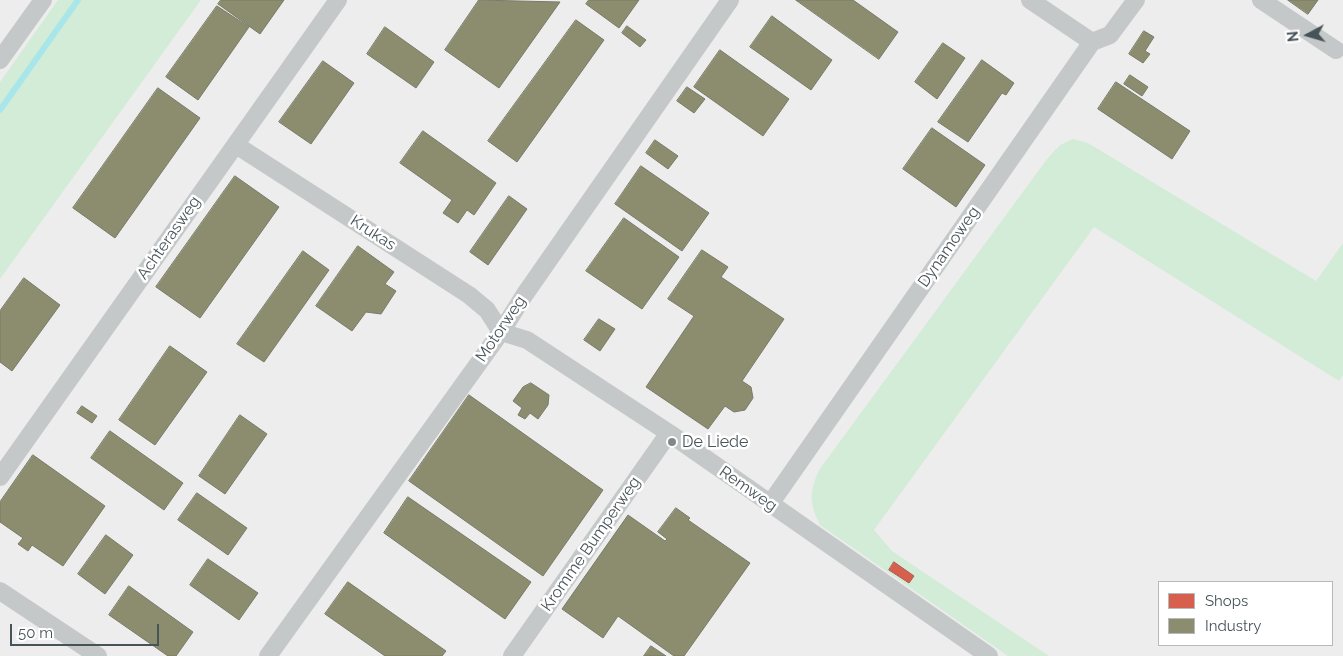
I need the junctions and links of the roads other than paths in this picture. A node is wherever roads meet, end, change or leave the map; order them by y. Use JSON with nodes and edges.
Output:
{"nodes":[{"id":1,"x":43,"y":0,"type":"edge"},
{"id":2,"x":338,"y":0,"type":"edge"},
{"id":3,"x":730,"y":0,"type":"edge"},
{"id":4,"x":1030,"y":0,"type":"edge"},
{"id":5,"x":1136,"y":0,"type":"edge"},
{"id":6,"x":1261,"y":0,"type":"edge"},
{"id":7,"x":1092,"y":42,"type":"junction"},
{"id":8,"x":1336,"y":50,"type":"dead end"},
{"id":9,"x":0,"y":60,"type":"edge"},
{"id":10,"x":236,"y":145,"type":"junction"},
{"id":11,"x":501,"y":332,"type":"junction"},
{"id":12,"x":669,"y":433,"type":"junction"},
{"id":13,"x":0,"y":477,"type":"edge"},
{"id":14,"x":770,"y":504,"type":"junction"},
{"id":15,"x":0,"y":591,"type":"edge"},
{"id":16,"x":98,"y":656,"type":"edge"},
{"id":17,"x":268,"y":656,"type":"edge"},
{"id":18,"x":512,"y":656,"type":"edge"},
{"id":19,"x":989,"y":656,"type":"edge"}],
"edges":[{"from":1,"to":9,"type":"street"},
{"from":2,"to":10,"type":"street","name":"Achterasweg"},
{"from":3,"to":11,"type":"street","name":"Motorweg"},
{"from":4,"to":7,"type":"street"},
{"from":5,"to":7,"type":"street","name":"Dynamoweg"},
{"from":6,"to":8,"type":"street"},
{"from":7,"to":14,"type":"street","name":"Dynamoweg"},
{"from":10,"to":11,"type":"street","name":"Krukas"},
{"from":10,"to":13,"type":"street","name":"Achterasweg"},
{"from":11,"to":12,"type":"street","name":"Remweg"},
{"from":11,"to":17,"type":"street","name":"Motorweg"},
{"from":12,"to":14,"type":"street","name":"Remweg"},
{"from":12,"to":18,"type":"street","name":"Kromme Bumperweg"},
{"from":14,"to":19,"type":"street","name":"Remweg"},
{"from":15,"to":16,"type":"street"}]}
